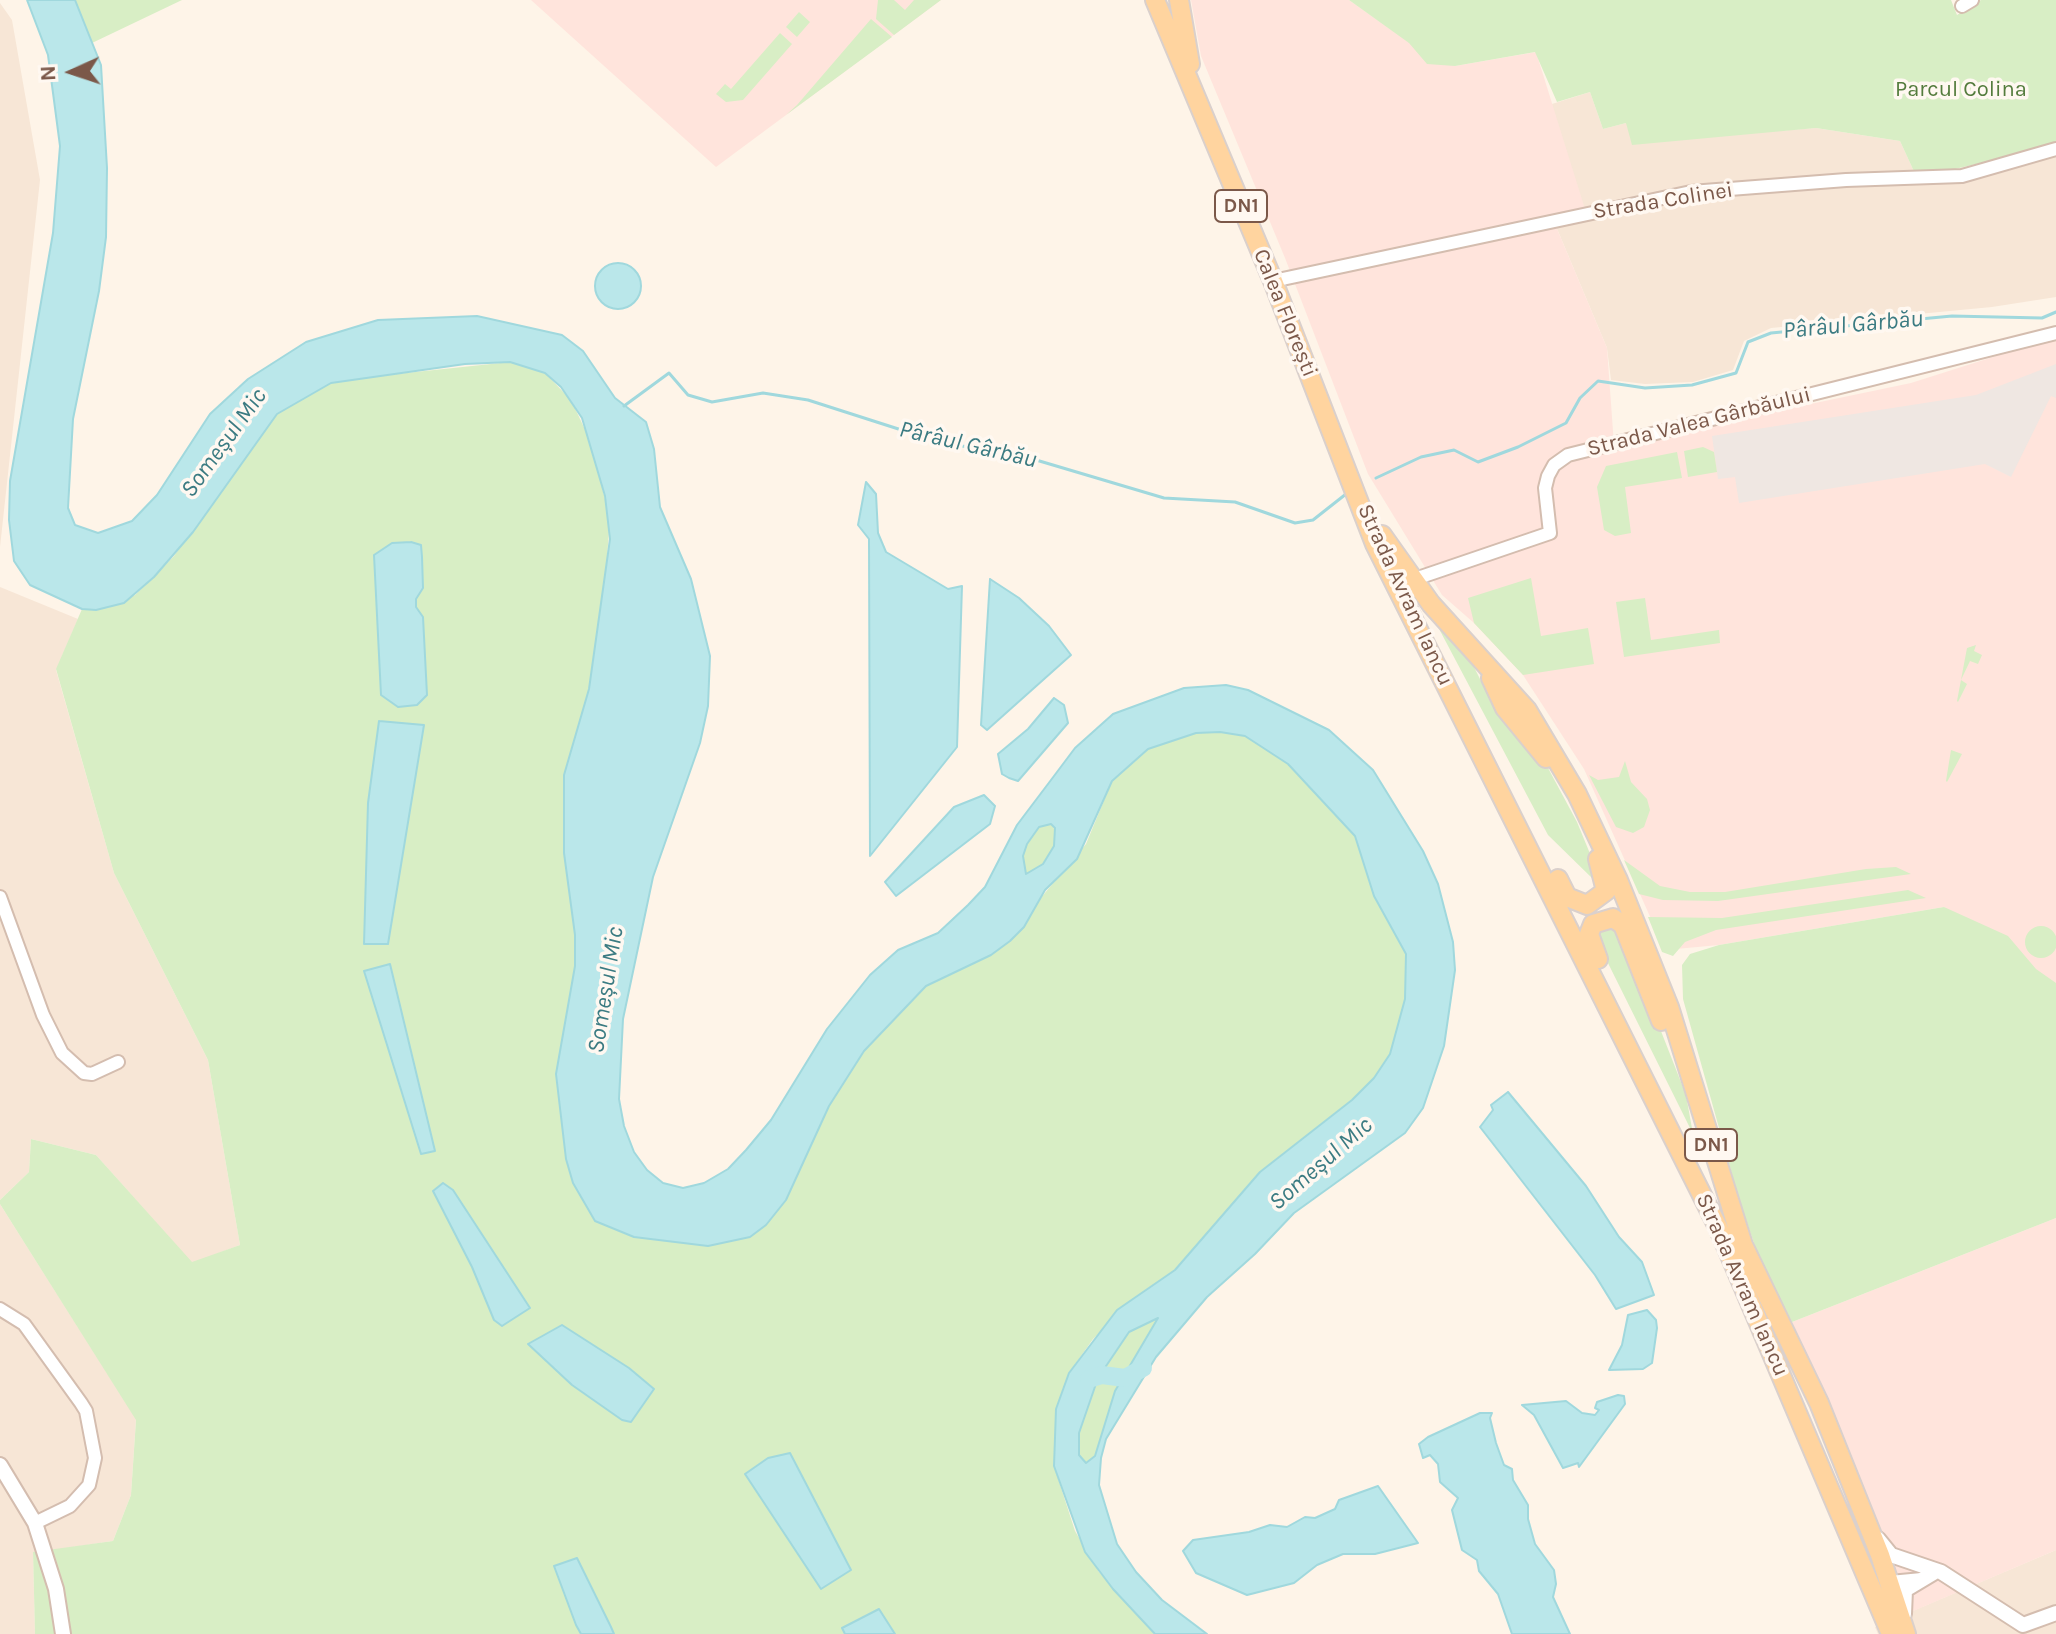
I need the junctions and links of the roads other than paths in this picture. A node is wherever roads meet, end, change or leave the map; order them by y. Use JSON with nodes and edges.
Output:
{"nodes":[{"id":1,"x":1155,"y":0,"type":"edge"},
{"id":2,"x":1179,"y":0,"type":"edge"},
{"id":3,"x":1196,"y":99,"type":"junction"},
{"id":4,"x":2056,"y":149,"type":"edge"},
{"id":5,"x":1273,"y":281,"type":"junction"},
{"id":6,"x":2056,"y":333,"type":"edge"},
{"id":7,"x":1355,"y":488,"type":"junction"},
{"id":8,"x":1412,"y":580,"type":"junction"},
{"id":9,"x":1482,"y":658,"type":"junction"},
{"id":10,"x":1522,"y":833,"type":"junction"},
{"id":11,"x":0,"y":897,"type":"edge"},
{"id":12,"x":118,"y":1062,"type":"dead end"},
{"id":13,"x":1698,"y":1099,"type":"junction"},
{"id":14,"x":1679,"y":1146,"type":"junction"},
{"id":15,"x":0,"y":1309,"type":"edge"},
{"id":16,"x":0,"y":1465,"type":"edge"},
{"id":17,"x":35,"y":1523,"type":"junction"},
{"id":18,"x":1868,"y":1525,"type":"junction"},
{"id":19,"x":1905,"y":1562,"type":"junction"},
{"id":20,"x":1888,"y":1576,"type":"junction"},
{"id":21,"x":1929,"y":1576,"type":"junction"},
{"id":22,"x":2056,"y":1613,"type":"edge"},
{"id":23,"x":1901,"y":1633,"type":"edge"},
{"id":24,"x":63,"y":1634,"type":"edge"}],
"edges":[{"from":1,"to":3,"type":"main road","name":"Calea Florești","number":"DN1"},
{"from":2,"to":3,"type":"main road"},
{"from":3,"to":5,"type":"main road","name":"Calea Florești","number":"DN1"},
{"from":4,"to":5,"type":"street","name":"Strada Colinei"},
{"from":5,"to":7,"type":"main road","name":"Calea Florești","number":"DN1"},
{"from":6,"to":8,"type":"street","name":"Strada Valea Gârbăului"},
{"from":7,"to":8,"type":"main road","name":"Strada Avram Iancu","number":"DN1"},
{"from":7,"to":10,"type":"main road","name":"Strada Avram Iancu","number":"DN1"},
{"from":8,"to":9,"type":"main road","name":"Strada Avram Iancu","number":"DN1"},
{"from":9,"to":10,"type":"main road"},
{"from":9,"to":13,"type":"main road","name":"Strada Avram Iancu","number":"DN1"},
{"from":10,"to":14,"type":"main road","name":"Strada Avram Iancu","number":"DN1"},
{"from":11,"to":12,"type":"street"},
{"from":13,"to":14,"type":"main road"},
{"from":13,"to":18,"type":"main road","name":"Strada Avram Iancu","number":"DN1"},
{"from":14,"to":23,"type":"main road","name":"Strada Avram Iancu","number":"DN1"},
{"from":15,"to":17,"type":"street"},
{"from":16,"to":17,"type":"street"},
{"from":17,"to":24,"type":"street"},
{"from":18,"to":19,"type":"street"},
{"from":18,"to":20,"type":"main road","name":"Strada Avram Iancu","number":"DN1"},
{"from":19,"to":20,"type":"street"},
{"from":19,"to":21,"type":"street"},
{"from":20,"to":21,"type":"street"},
{"from":20,"to":23,"type":"main road","name":"Strada Avram Iancu","number":"DN1"},
{"from":21,"to":22,"type":"street"},
{"from":21,"to":23,"type":"street"}]}
